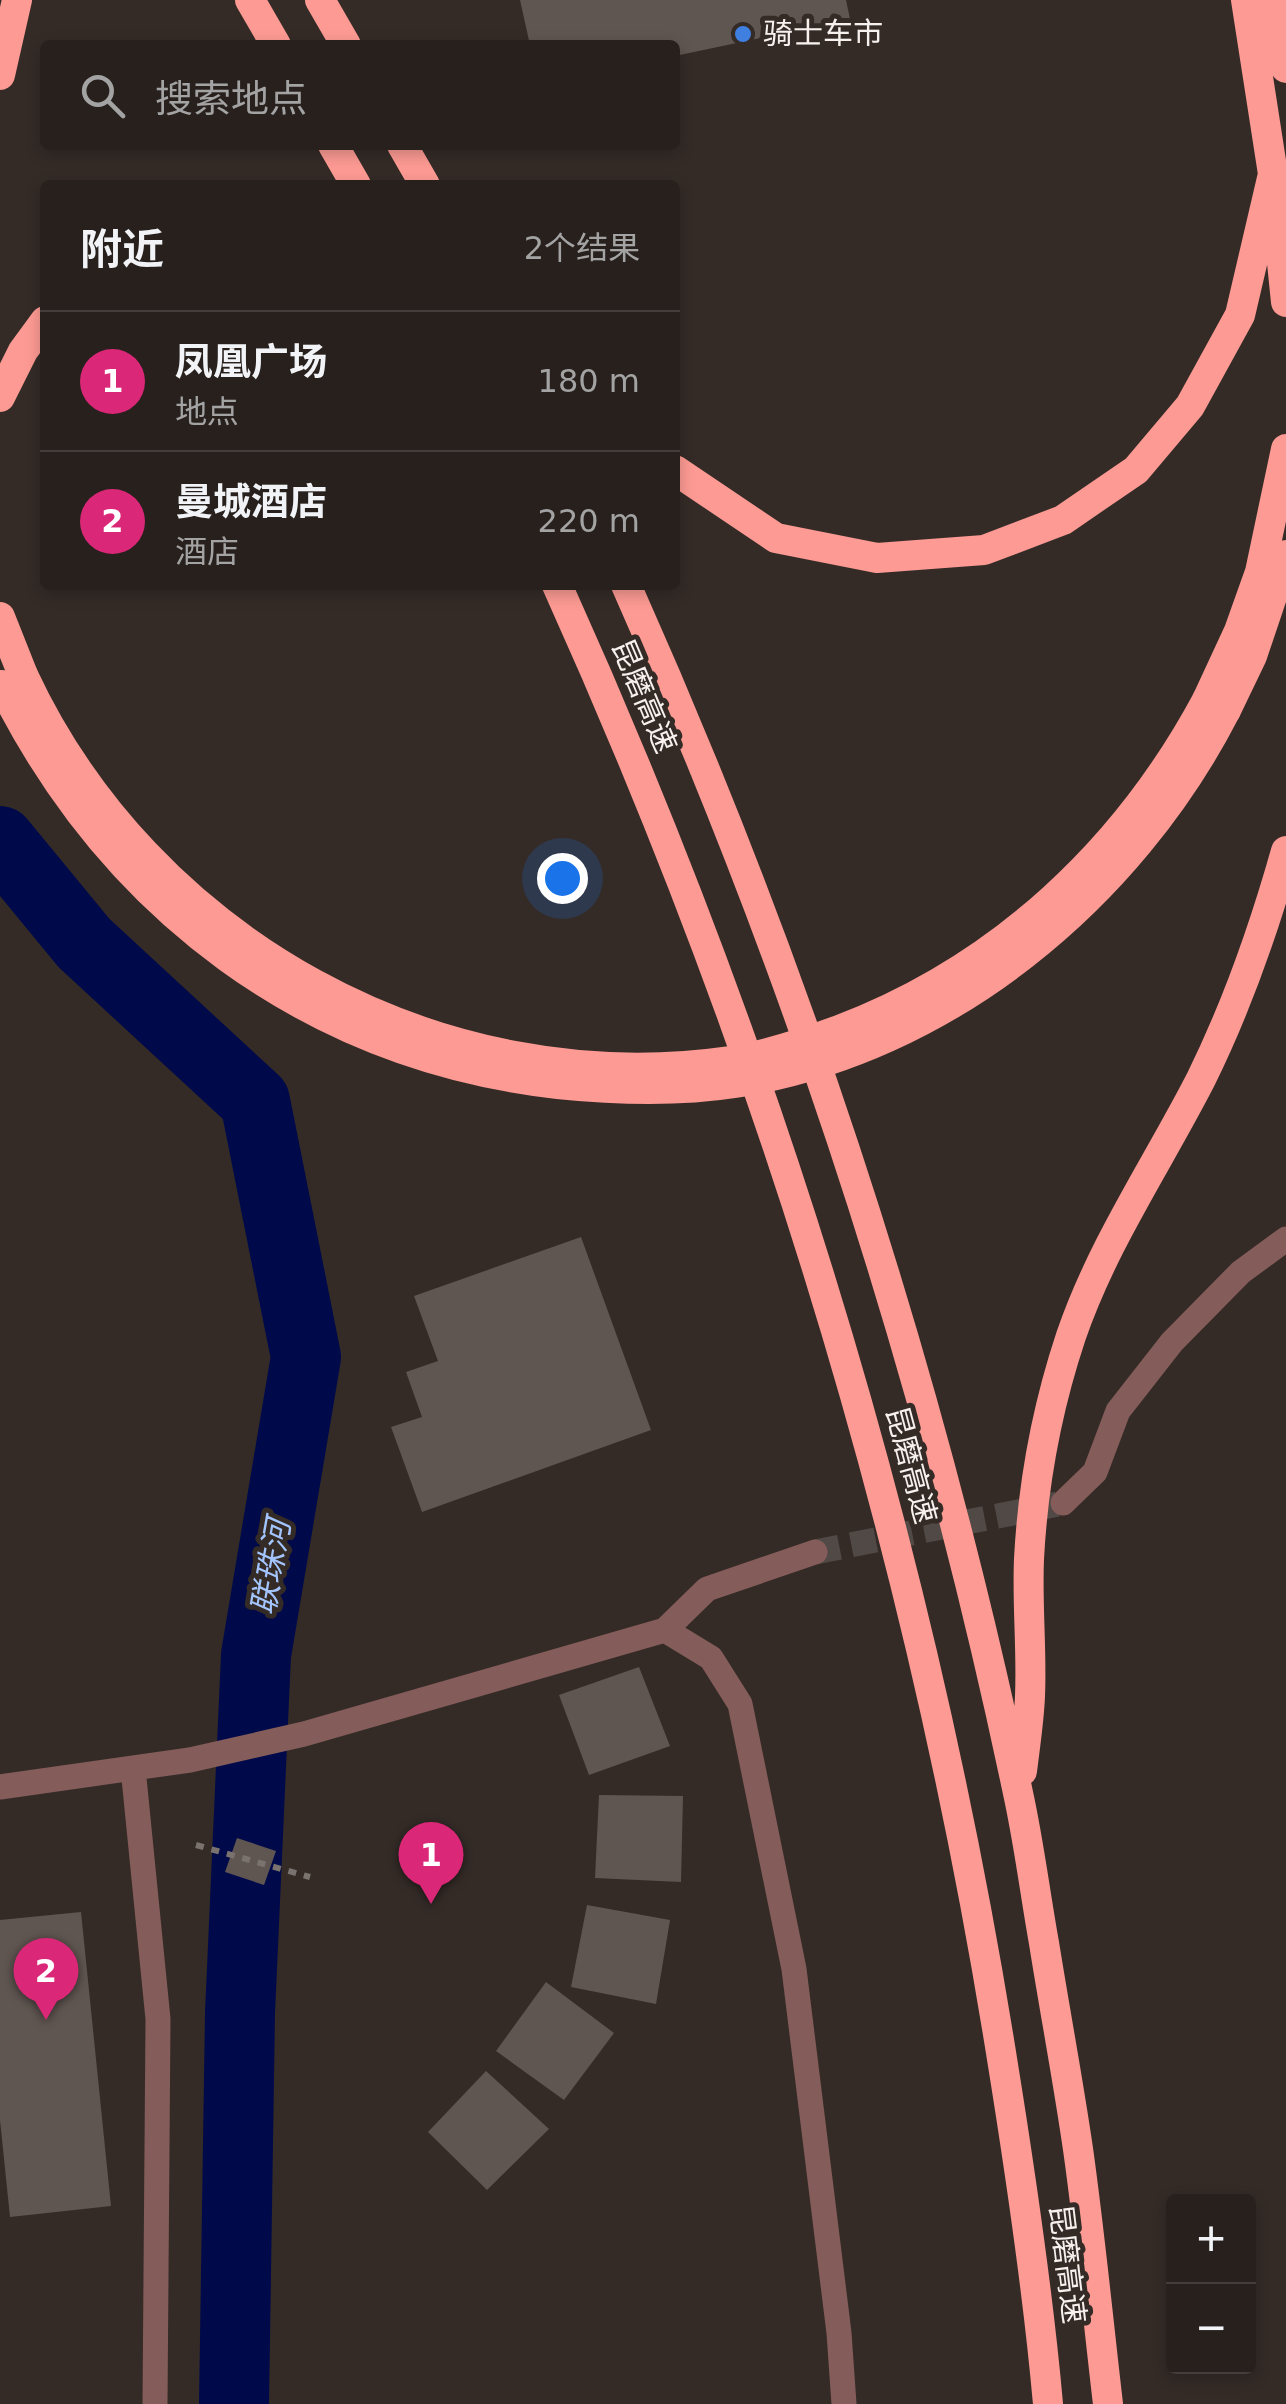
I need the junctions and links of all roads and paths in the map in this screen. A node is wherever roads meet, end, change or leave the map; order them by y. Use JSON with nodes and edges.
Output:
{"nodes":[{"id":1,"x":17,"y":0,"type":"edge"},
{"id":2,"x":250,"y":0,"type":"edge"},
{"id":3,"x":320,"y":0,"type":"edge"},
{"id":4,"x":1246,"y":0,"type":"edge"},
{"id":5,"x":1276,"y":0,"type":"edge"},
{"id":6,"x":273,"y":40,"type":"edge"},
{"id":7,"x":343,"y":40,"type":"edge"},
{"id":8,"x":1286,"y":68,"type":"edge"},
{"id":9,"x":0,"y":75,"type":"edge"},
{"id":10,"x":336,"y":150,"type":"edge"},
{"id":11,"x":405,"y":150,"type":"edge"},
{"id":12,"x":1273,"y":174,"type":"junction"},
{"id":13,"x":353,"y":180,"type":"edge"},
{"id":14,"x":421,"y":180,"type":"edge"},
{"id":15,"x":1286,"y":302,"type":"edge"},
{"id":16,"x":40,"y":327,"type":"edge"},
{"id":17,"x":0,"y":397,"type":"edge"},
{"id":18,"x":1286,"y":449,"type":"edge"},
{"id":19,"x":680,"y":473,"type":"edge"},
{"id":20,"x":1286,"y":555,"type":"edge"},
{"id":21,"x":558,"y":590,"type":"edge"},
{"id":22,"x":628,"y":590,"type":"edge"},
{"id":23,"x":0,"y":617,"type":"edge"},
{"id":24,"x":8,"y":681,"type":"edge"},
{"id":25,"x":1216,"y":705,"type":"junction"},
{"id":26,"x":1286,"y":852,"type":"edge"},
{"id":27,"x":1286,"y":1239,"type":"edge"},
{"id":28,"x":1063,"y":1503,"type":"tunnel mouth"},
{"id":29,"x":815,"y":1552,"type":"tunnel mouth"},
{"id":30,"x":665,"y":1630,"type":"junction"},
{"id":31,"x":133,"y":1768,"type":"junction"},
{"id":32,"x":0,"y":1787,"type":"edge"},
{"id":33,"x":1020,"y":1799,"type":"junction"},
{"id":34,"x":196,"y":1845,"type":"dead end"},
{"id":35,"x":310,"y":1877,"type":"dead end"},
{"id":36,"x":155,"y":2404,"type":"edge"},
{"id":37,"x":844,"y":2404,"type":"edge"},
{"id":38,"x":1048,"y":2404,"type":"edge"},
{"id":39,"x":1108,"y":2404,"type":"edge"}],
"edges":[{"from":1,"to":9,"type":"highway"},
{"from":2,"to":6,"type":"highway"},
{"from":3,"to":7,"type":"highway"},
{"from":4,"to":12,"type":"highway"},
{"from":5,"to":8,"type":"highway"},
{"from":10,"to":13,"type":"highway"},
{"from":11,"to":14,"type":"highway"},
{"from":12,"to":15,"type":"highway"},
{"from":12,"to":19,"type":"highway"},
{"from":16,"to":17,"type":"highway"},
{"from":18,"to":25,"type":"highway"},
{"from":20,"to":25,"type":"highway"},
{"from":21,"to":38,"type":"highway","name":"昆磨高速"},
{"from":22,"to":33,"type":"highway","name":"昆磨高速"},
{"from":23,"to":24,"type":"highway"},
{"from":24,"to":25,"type":"highway","bridge":true},
{"from":26,"to":33,"type":"highway"},
{"from":27,"to":28,"type":"street"},
{"from":29,"to":30,"type":"street"},
{"from":30,"to":31,"type":"street"},
{"from":30,"to":37,"type":"street"},
{"from":31,"to":32,"type":"street"},
{"from":31,"to":36,"type":"street"},
{"from":33,"to":39,"type":"highway","name":"昆磨高速"},
{"from":34,"to":35,"type":"path"}]}
